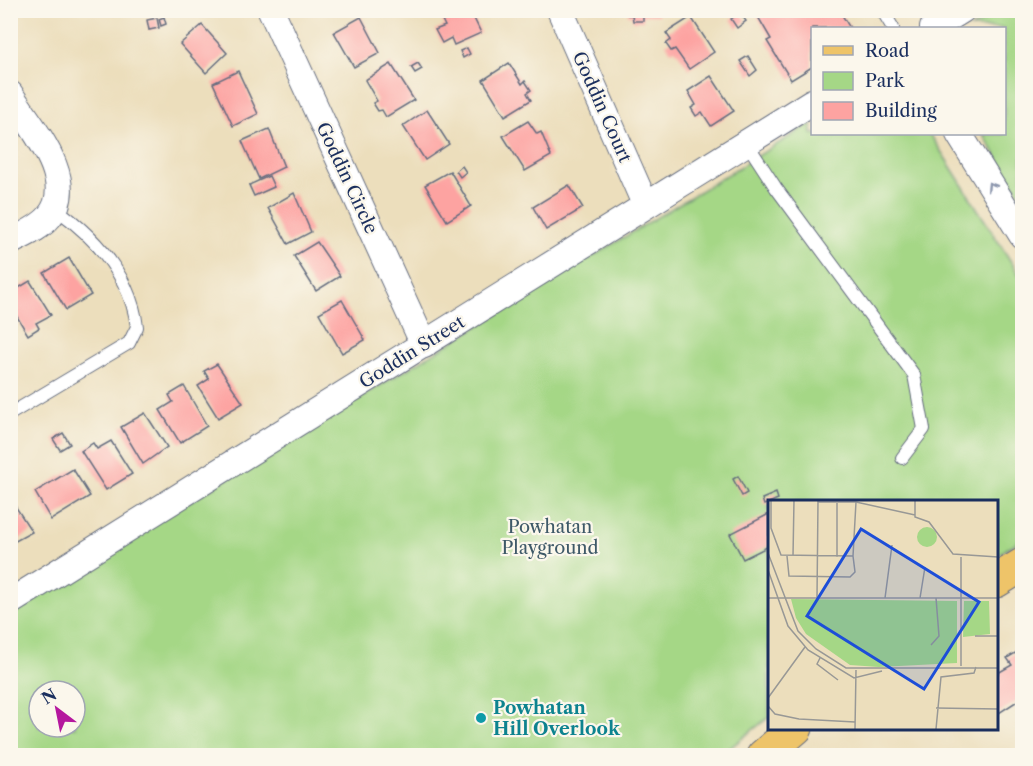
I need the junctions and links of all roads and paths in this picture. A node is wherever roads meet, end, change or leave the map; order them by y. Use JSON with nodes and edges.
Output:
{"nodes":[{"id":1,"x":271,"y":10,"type":"edge"},
{"id":2,"x":560,"y":10,"type":"edge"},
{"id":3,"x":882,"y":10,"type":"edge"},
{"id":4,"x":962,"y":10,"type":"edge"},
{"id":5,"x":892,"y":27,"type":"edge"},
{"id":6,"x":935,"y":27,"type":"edge"},
{"id":7,"x":10,"y":94,"type":"edge"},
{"id":8,"x":811,"y":103,"type":"edge"},
{"id":9,"x":960,"y":135,"type":"edge"},
{"id":10,"x":746,"y":142,"type":"junction"},
{"id":11,"x":645,"y":204,"type":"junction"},
{"id":12,"x":55,"y":208,"type":"junction"},
{"id":13,"x":1023,"y":235,"type":"edge"},
{"id":14,"x":10,"y":242,"type":"edge"},
{"id":15,"x":424,"y":345,"type":"junction"},
{"id":16,"x":10,"y":414,"type":"edge"},
{"id":17,"x":902,"y":458,"type":"dead end"},
{"id":18,"x":1023,"y":565,"type":"edge"},
{"id":19,"x":997,"y":580,"type":"edge"},
{"id":20,"x":10,"y":602,"type":"edge"},
{"id":21,"x":795,"y":730,"type":"edge"},
{"id":22,"x":763,"y":756,"type":"edge"}],
"edges":[{"from":1,"to":15,"type":"street","name":"Goddin Circle"},
{"from":2,"to":11,"type":"street","name":"Goddin Court"},
{"from":3,"to":5,"type":"lane"},
{"from":4,"to":6,"type":"street"},
{"from":7,"to":12,"type":"street"},
{"from":8,"to":10,"type":"street","name":"Goddin Street"},
{"from":13,"to":9,"type":"street","one_way":true},
{"from":10,"to":11,"type":"street","name":"Goddin Street"},
{"from":10,"to":17,"type":"lane"},
{"from":11,"to":15,"type":"street","name":"Goddin Street"},
{"from":12,"to":14,"type":"street"},
{"from":12,"to":16,"type":"lane"},
{"from":15,"to":20,"type":"street","name":"Goddin Street"},
{"from":18,"to":19,"type":"main road"},
{"from":21,"to":22,"type":"main road"}]}
